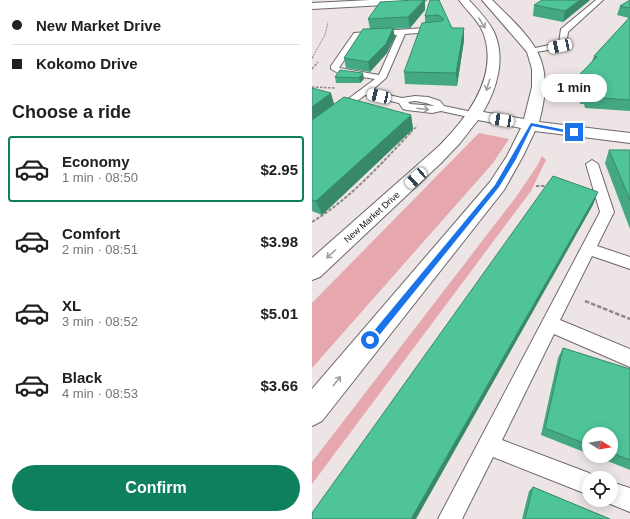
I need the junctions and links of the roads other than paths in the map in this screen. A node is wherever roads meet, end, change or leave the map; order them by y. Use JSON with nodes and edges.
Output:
{"nodes":[{"id":1,"x":421,"y":0,"type":"edge"},
{"id":2,"x":464,"y":0,"type":"edge"},
{"id":3,"x":487,"y":0,"type":"edge"},
{"id":4,"x":600,"y":0,"type":"edge"},
{"id":5,"x":312,"y":6,"type":"edge"},
{"id":6,"x":439,"y":29,"type":"edge"},
{"id":7,"x":402,"y":32,"type":"junction"},
{"id":8,"x":533,"y":51,"type":"junction"},
{"id":9,"x":382,"y":78,"type":"junction"},
{"id":10,"x":363,"y":92,"type":"junction"},
{"id":11,"x":473,"y":116,"type":"junction"},
{"id":12,"x":531,"y":125,"type":"junction"},
{"id":13,"x":312,"y":131,"type":"edge"},
{"id":14,"x":630,"y":138,"type":"edge"},
{"id":15,"x":592,"y":164,"type":"dead end"},
{"id":16,"x":588,"y":249,"type":"junction"},
{"id":17,"x":630,"y":263,"type":"edge"},
{"id":18,"x":312,"y":271,"type":"edge"},
{"id":19,"x":550,"y":324,"type":"junction"},
{"id":20,"x":630,"y":358,"type":"edge"},
{"id":21,"x":312,"y":411,"type":"edge"},
{"id":22,"x":488,"y":445,"type":"junction"},
{"id":23,"x":582,"y":481,"type":"edge"},
{"id":24,"x":618,"y":496,"type":"edge"},
{"id":25,"x":630,"y":500,"type":"edge"},
{"id":26,"x":450,"y":519,"type":"edge"}],
"edges":[{"from":1,"to":5,"type":"street"},
{"from":2,"to":11,"type":"street","name":"New Market Drive","one_way":true},
{"from":3,"to":8,"type":"street"},
{"from":4,"to":8,"type":"lane"},
{"from":6,"to":7,"type":"lane"},
{"from":7,"to":9,"type":"lane"},
{"from":7,"to":9,"type":"lane"},
{"from":8,"to":12,"type":"street"},
{"from":9,"to":10,"type":"lane"},
{"from":10,"to":11,"type":"lane"},
{"from":10,"to":13,"type":"lane"},
{"from":11,"to":12,"type":"street"},
{"from":11,"to":18,"type":"street","name":"New Market Drive","one_way":true},
{"from":12,"to":14,"type":"street"},
{"from":21,"to":12,"type":"street","one_way":true},
{"from":15,"to":16,"type":"lane"},
{"from":16,"to":17,"type":"lane"},
{"from":16,"to":19,"type":"lane"},
{"from":19,"to":20,"type":"lane"},
{"from":19,"to":22,"type":"lane"},
{"from":22,"to":23,"type":"lane"},
{"from":22,"to":26,"type":"lane"},
{"from":24,"to":25,"type":"lane"}]}
